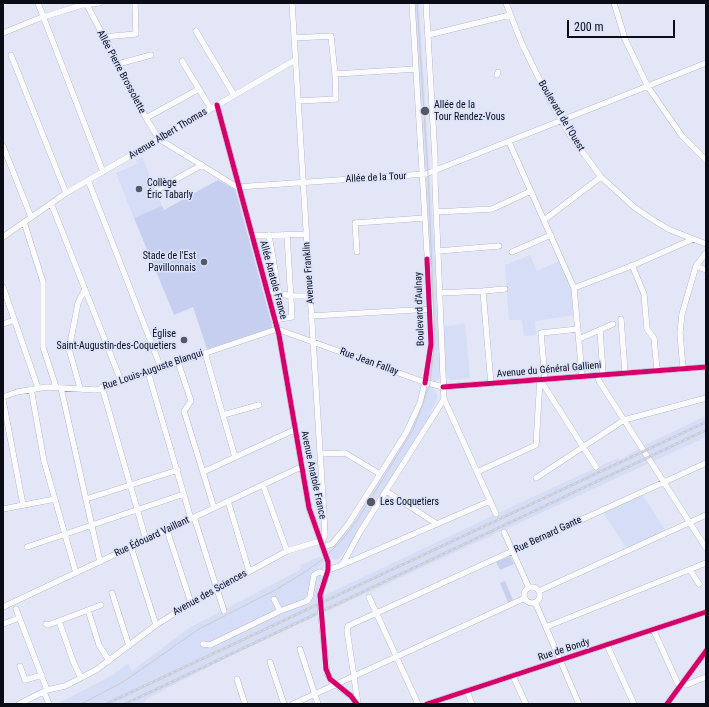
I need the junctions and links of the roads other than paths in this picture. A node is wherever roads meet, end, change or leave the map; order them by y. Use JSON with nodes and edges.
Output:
{"nodes":[{"id":1,"x":38,"y":3,"type":"edge"},
{"id":2,"x":100,"y":3,"type":"edge"},
{"id":3,"x":135,"y":3,"type":"edge"},
{"id":4,"x":292,"y":3,"type":"edge"},
{"id":5,"x":412,"y":3,"type":"edge"},
{"id":6,"x":426,"y":3,"type":"edge"},
{"id":7,"x":506,"y":3,"type":"edge"},
{"id":8,"x":614,"y":3,"type":"edge"},
{"id":9,"x":86,"y":4,"type":"edge"},
{"id":10,"x":510,"y":16,"type":"junction"},
{"id":11,"x":43,"y":17,"type":"junction"},
{"id":12,"x":196,"y":31,"type":"dead end"},
{"id":13,"x":3,"y":32,"type":"edge"},
{"id":14,"x":428,"y":34,"type":"junction"},
{"id":15,"x":103,"y":37,"type":"junction"},
{"id":16,"x":294,"y":38,"type":"junction"},
{"id":17,"x":11,"y":54,"type":"dead end"},
{"id":18,"x":150,"y":55,"type":"dead end"},
{"id":19,"x":295,"y":60,"type":"junction"},
{"id":20,"x":182,"y":61,"type":"dead end"},
{"id":21,"x":706,"y":62,"type":"edge"},
{"id":22,"x":118,"y":64,"type":"junction"},
{"id":23,"x":416,"y":68,"type":"junction"},
{"id":24,"x":334,"y":74,"type":"junction"},
{"id":25,"x":648,"y":86,"type":"junction"},
{"id":26,"x":199,"y":89,"type":"junction"},
{"id":27,"x":234,"y":95,"type":"junction"},
{"id":28,"x":298,"y":101,"type":"junction"},
{"id":29,"x":217,"y":105,"type":"junction"},
{"id":30,"x":211,"y":109,"type":"junction"},
{"id":31,"x":146,"y":118,"type":"junction"},
{"id":32,"x":562,"y":121,"type":"junction"},
{"id":33,"x":159,"y":139,"type":"junction"},
{"id":34,"x":509,"y":142,"type":"junction"},
{"id":35,"x":3,"y":146,"type":"edge"},
{"id":36,"x":706,"y":160,"type":"edge"},
{"id":37,"x":202,"y":165,"type":"junction"},
{"id":38,"x":103,"y":172,"type":"junction"},
{"id":39,"x":434,"y":172,"type":"junction"},
{"id":40,"x":422,"y":175,"type":"junction"},
{"id":41,"x":601,"y":177,"type":"junction"},
{"id":42,"x":85,"y":182,"type":"junction"},
{"id":43,"x":303,"y":182,"type":"junction"},
{"id":44,"x":238,"y":187,"type":"junction"},
{"id":45,"x":156,"y":190,"type":"dead end"},
{"id":46,"x":531,"y":191,"type":"junction"},
{"id":47,"x":66,"y":193,"type":"junction"},
{"id":48,"x":51,"y":203,"type":"junction"},
{"id":49,"x":436,"y":212,"type":"junction"},
{"id":50,"x":31,"y":217,"type":"junction"},
{"id":51,"x":425,"y":218,"type":"junction"},
{"id":52,"x":544,"y":220,"type":"junction"},
{"id":53,"x":24,"y":222,"type":"junction"},
{"id":54,"x":306,"y":234,"type":"junction"},
{"id":55,"x":4,"y":235,"type":"edge"},
{"id":56,"x":269,"y":235,"type":"junction"},
{"id":57,"x":287,"y":235,"type":"junction"},
{"id":58,"x":551,"y":235,"type":"junction"},
{"id":59,"x":251,"y":236,"type":"junction"},
{"id":60,"x":693,"y":239,"type":"junction"},
{"id":61,"x":706,"y":244,"type":"edge"},
{"id":62,"x":499,"y":246,"type":"dead end"},
{"id":63,"x":438,"y":250,"type":"junction"},
{"id":64,"x":357,"y":252,"type":"dead end"},
{"id":65,"x":512,"y":252,"type":"dead end"},
{"id":66,"x":706,"y":253,"type":"edge"},
{"id":67,"x":632,"y":265,"type":"junction"},
{"id":68,"x":696,"y":266,"type":"junction"},
{"id":69,"x":706,"y":270,"type":"edge"},
{"id":70,"x":3,"y":287,"type":"edge"},
{"id":71,"x":574,"y":288,"type":"junction"},
{"id":72,"x":505,"y":289,"type":"dead end"},
{"id":73,"x":84,"y":291,"type":"junction"},
{"id":74,"x":267,"y":291,"type":"junction"},
{"id":75,"x":483,"y":291,"type":"junction"},
{"id":76,"x":440,"y":293,"type":"junction"},
{"id":77,"x":280,"y":294,"type":"junction"},
{"id":78,"x":291,"y":296,"type":"junction"},
{"id":79,"x":310,"y":296,"type":"junction"},
{"id":80,"x":431,"y":308,"type":"junction"},
{"id":81,"x":311,"y":316,"type":"junction"},
{"id":82,"x":620,"y":319,"type":"dead end"},
{"id":83,"x":14,"y":320,"type":"junction"},
{"id":84,"x":274,"y":320,"type":"junction"},
{"id":85,"x":3,"y":324,"type":"edge"},
{"id":86,"x":613,"y":324,"type":"dead end"},
{"id":87,"x":276,"y":329,"type":"junction"},
{"id":88,"x":578,"y":329,"type":"junction"},
{"id":89,"x":600,"y":330,"type":"junction"},
{"id":90,"x":579,"y":339,"type":"junction"},
{"id":91,"x":313,"y":342,"type":"junction"},
{"id":92,"x":205,"y":353,"type":"junction"},
{"id":93,"x":178,"y":362,"type":"junction"},
{"id":94,"x":706,"y":366,"type":"edge"},
{"id":95,"x":683,"y":367,"type":"junction"},
{"id":96,"x":161,"y":368,"type":"junction"},
{"id":97,"x":657,"y":370,"type":"junction"},
{"id":98,"x":148,"y":372,"type":"junction"},
{"id":99,"x":625,"y":372,"type":"junction"},
{"id":100,"x":601,"y":374,"type":"junction"},
{"id":101,"x":582,"y":376,"type":"junction"},
{"id":102,"x":542,"y":379,"type":"junction"},
{"id":103,"x":121,"y":381,"type":"junction"},
{"id":104,"x":425,"y":383,"type":"junction"},
{"id":105,"x":491,"y":384,"type":"junction"},
{"id":106,"x":443,"y":387,"type":"junction"},
{"id":107,"x":38,"y":388,"type":"junction"},
{"id":108,"x":59,"y":388,"type":"junction"},
{"id":109,"x":80,"y":388,"type":"junction"},
{"id":110,"x":102,"y":388,"type":"junction"},
{"id":111,"x":31,"y":389,"type":"junction"},
{"id":112,"x":3,"y":397,"type":"edge"},
{"id":113,"x":706,"y":398,"type":"edge"},
{"id":114,"x":444,"y":399,"type":"junction"},
{"id":115,"x":3,"y":400,"type":"edge"},
{"id":116,"x":259,"y":405,"type":"dead end"},
{"id":117,"x":223,"y":415,"type":"junction"},
{"id":118,"x":624,"y":420,"type":"junction"},
{"id":119,"x":294,"y":430,"type":"junction"},
{"id":120,"x":583,"y":447,"type":"junction"},
{"id":121,"x":320,"y":454,"type":"junction"},
{"id":122,"x":235,"y":457,"type":"junction"},
{"id":123,"x":706,"y":463,"type":"edge"},
{"id":124,"x":301,"y":467,"type":"junction"},
{"id":125,"x":596,"y":467,"type":"dead end"},
{"id":126,"x":178,"y":470,"type":"junction"},
{"id":127,"x":203,"y":472,"type":"junction"},
{"id":128,"x":477,"y":472,"type":"junction"},
{"id":129,"x":380,"y":474,"type":"junction"},
{"id":130,"x":536,"y":478,"type":"dead end"},
{"id":131,"x":663,"y":483,"type":"junction"},
{"id":132,"x":263,"y":485,"type":"junction"},
{"id":133,"x":131,"y":486,"type":"junction"},
{"id":134,"x":386,"y":491,"type":"junction"},
{"id":135,"x":184,"y":494,"type":"junction"},
{"id":136,"x":55,"y":499,"type":"junction"},
{"id":137,"x":86,"y":499,"type":"junction"},
{"id":138,"x":228,"y":501,"type":"junction"},
{"id":139,"x":490,"y":501,"type":"junction"},
{"id":140,"x":23,"y":505,"type":"junction"},
{"id":141,"x":214,"y":508,"type":"junction"},
{"id":142,"x":3,"y":509,"type":"edge"},
{"id":143,"x":138,"y":510,"type":"junction"},
{"id":144,"x":496,"y":514,"type":"dead end"},
{"id":145,"x":706,"y":515,"type":"edge"},
{"id":146,"x":193,"y":518,"type":"junction"},
{"id":147,"x":689,"y":523,"type":"junction"},
{"id":148,"x":437,"y":524,"type":"junction"},
{"id":149,"x":91,"y":526,"type":"junction"},
{"id":150,"x":167,"y":530,"type":"junction"},
{"id":151,"x":504,"y":532,"type":"dead end"},
{"id":152,"x":65,"y":535,"type":"junction"},
{"id":153,"x":146,"y":540,"type":"junction"},
{"id":154,"x":322,"y":544,"type":"junction"},
{"id":155,"x":27,"y":547,"type":"dead end"},
{"id":156,"x":131,"y":547,"type":"junction"},
{"id":157,"x":706,"y":548,"type":"edge"},
{"id":158,"x":287,"y":551,"type":"junction"},
{"id":159,"x":512,"y":551,"type":"junction"},
{"id":160,"x":100,"y":562,"type":"junction"},
{"id":161,"x":706,"y":563,"type":"edge"},
{"id":162,"x":342,"y":565,"type":"junction"},
{"id":163,"x":690,"y":570,"type":"junction"},
{"id":164,"x":249,"y":571,"type":"junction"},
{"id":165,"x":327,"y":572,"type":"junction"},
{"id":166,"x":76,"y":573,"type":"junction"},
{"id":167,"x":699,"y":584,"type":"dead end"},
{"id":168,"x":529,"y":588,"type":"junction"},
{"id":169,"x":217,"y":589,"type":"junction"},
{"id":170,"x":539,"y":591,"type":"junction"},
{"id":171,"x":112,"y":594,"type":"dead end"},
{"id":172,"x":369,"y":597,"type":"dead end"},
{"id":173,"x":525,"y":598,"type":"junction"},
{"id":174,"x":274,"y":599,"type":"dead end"},
{"id":175,"x":18,"y":600,"type":"junction"},
{"id":176,"x":535,"y":602,"type":"junction"},
{"id":177,"x":191,"y":603,"type":"junction"},
{"id":178,"x":100,"y":605,"type":"dead end"},
{"id":179,"x":5,"y":606,"type":"edge"},
{"id":180,"x":16,"y":609,"type":"junction"},
{"id":181,"x":88,"y":610,"type":"junction"},
{"id":182,"x":224,"y":611,"type":"dead end"},
{"id":183,"x":280,"y":611,"type":"junction"},
{"id":184,"x":706,"y":612,"type":"edge"},
{"id":185,"x":377,"y":613,"type":"junction"},
{"id":186,"x":19,"y":618,"type":"junction"},
{"id":187,"x":59,"y":622,"type":"junction"},
{"id":188,"x":3,"y":624,"type":"edge"},
{"id":189,"x":46,"y":624,"type":"dead end"},
{"id":190,"x":156,"y":625,"type":"junction"},
{"id":191,"x":349,"y":626,"type":"joint"},
{"id":192,"x":546,"y":627,"type":"junction"},
{"id":193,"x":654,"y":629,"type":"junction"},
{"id":194,"x":203,"y":644,"type":"dead end"},
{"id":195,"x":608,"y":645,"type":"junction"},
{"id":196,"x":129,"y":646,"type":"junction"},
{"id":197,"x":300,"y":649,"type":"dead end"},
{"id":198,"x":706,"y":651,"type":"edge"},
{"id":199,"x":397,"y":656,"type":"junction"},
{"id":200,"x":109,"y":661,"type":"junction"},
{"id":201,"x":560,"y":661,"type":"junction"},
{"id":202,"x":270,"y":662,"type":"dead end"},
{"id":203,"x":20,"y":666,"type":"dead end"},
{"id":204,"x":42,"y":675,"type":"junction"},
{"id":205,"x":354,"y":676,"type":"junction"},
{"id":206,"x":513,"y":676,"type":"junction"},
{"id":207,"x":706,"y":677,"type":"edge"},
{"id":208,"x":81,"y":678,"type":"junction"},
{"id":209,"x":237,"y":679,"type":"dead end"},
{"id":210,"x":336,"y":685,"type":"junction"},
{"id":211,"x":680,"y":686,"type":"junction"},
{"id":212,"x":45,"y":691,"type":"junction"},
{"id":213,"x":467,"y":691,"type":"junction"},
{"id":214,"x":314,"y":694,"type":"junction"},
{"id":215,"x":20,"y":704,"type":"edge"},
{"id":216,"x":49,"y":704,"type":"edge"},
{"id":217,"x":245,"y":704,"type":"edge"},
{"id":218,"x":284,"y":704,"type":"edge"},
{"id":219,"x":293,"y":704,"type":"edge"},
{"id":220,"x":318,"y":704,"type":"edge"},
{"id":221,"x":357,"y":704,"type":"edge"},
{"id":222,"x":418,"y":704,"type":"edge"},
{"id":223,"x":427,"y":704,"type":"edge"},
{"id":224,"x":472,"y":704,"type":"edge"},
{"id":225,"x":526,"y":704,"type":"edge"},
{"id":226,"x":579,"y":704,"type":"edge"},
{"id":227,"x":634,"y":704,"type":"edge"},
{"id":228,"x":667,"y":704,"type":"edge"}],
"edges":[{"from":1,"to":11,"type":"street"},
{"from":2,"to":9,"type":"street"},
{"from":3,"to":15,"type":"street"},
{"from":4,"to":16,"type":"street","name":"Avenue Franklin"},
{"from":5,"to":23,"type":"street","name":"Boulevard d'Aulnay"},
{"from":6,"to":14,"type":"street","name":"Boulevard d'Aulnay"},
{"from":7,"to":10,"type":"street","name":"Boulevard de l'Ouest"},
{"from":8,"to":25,"type":"street"},
{"from":9,"to":11,"type":"street"},
{"from":9,"to":15,"type":"street","name":"Allée Pierre Brossolette"},
{"from":10,"to":14,"type":"street"},
{"from":10,"to":32,"type":"street","name":"Boulevard de l'Ouest"},
{"from":11,"to":13,"type":"street"},
{"from":11,"to":38,"type":"street"},
{"from":12,"to":27,"type":"street"},
{"from":14,"to":39,"type":"street","name":"Boulevard d'Aulnay"},
{"from":15,"to":22,"type":"street","name":"Allée Pierre Brossolette"},
{"from":16,"to":19,"type":"street","name":"Avenue Franklin"},
{"from":16,"to":24,"type":"street"},
{"from":17,"to":47,"type":"street"},
{"from":18,"to":22,"type":"street"},
{"from":19,"to":27,"type":"street","name":"Avenue Albert Thomas"},
{"from":19,"to":28,"type":"street","name":"Avenue Franklin"},
{"from":20,"to":26,"type":"street"},
{"from":21,"to":25,"type":"street","name":"Allée de la Tour"},
{"from":22,"to":31,"type":"street","name":"Allée Pierre Brossolette"},
{"from":23,"to":24,"type":"street"},
{"from":23,"to":40,"type":"street","name":"Boulevard d'Aulnay"},
{"from":24,"to":28,"type":"street"},
{"from":25,"to":32,"type":"street","name":"Allée de la Tour"},
{"from":25,"to":36,"type":"street"},
{"from":26,"to":30,"type":"street"},
{"from":26,"to":31,"type":"street"},
{"from":27,"to":29,"type":"street","name":"Avenue Albert Thomas"},
{"from":28,"to":43,"type":"street","name":"Avenue Franklin"},
{"from":29,"to":30,"type":"street","name":"Avenue Albert Thomas"},
{"from":29,"to":44,"type":"street","name":"Allée Anatole France"},
{"from":30,"to":33,"type":"street","name":"Avenue Albert Thomas"},
{"from":31,"to":33,"type":"street","name":"Allée Pierre Brossolette"},
{"from":32,"to":34,"type":"street","name":"Allée de la Tour"},
{"from":32,"to":41,"type":"street","name":"Boulevard de l'Ouest"},
{"from":33,"to":37,"type":"street"},
{"from":33,"to":38,"type":"street","name":"Avenue Albert Thomas"},
{"from":34,"to":39,"type":"street","name":"Allée de la Tour"},
{"from":34,"to":46,"type":"street"},
{"from":35,"to":50,"type":"street"},
{"from":37,"to":44,"type":"street"},
{"from":37,"to":45,"type":"street"},
{"from":38,"to":42,"type":"street","name":"Avenue Albert Thomas"},
{"from":39,"to":40,"type":"street","name":"Allée de la Tour"},
{"from":39,"to":49,"type":"street","name":"Boulevard d'Aulnay"},
{"from":40,"to":43,"type":"street","name":"Allée de la Tour"},
{"from":40,"to":51,"type":"street","name":"Boulevard d'Aulnay"},
{"from":41,"to":52,"type":"street"},
{"from":41,"to":60,"type":"street","name":"Boulevard de l'Ouest"},
{"from":42,"to":47,"type":"street","name":"Avenue Albert Thomas"},
{"from":42,"to":96,"type":"street"},
{"from":43,"to":44,"type":"street","name":"Allée de la Tour"},
{"from":43,"to":54,"type":"street","name":"Avenue Franklin"},
{"from":44,"to":59,"type":"street","name":"Allée Anatole France"},
{"from":46,"to":49,"type":"street"},
{"from":46,"to":52,"type":"street"},
{"from":47,"to":48,"type":"street","name":"Avenue Albert Thomas"},
{"from":48,"to":50,"type":"street","name":"Avenue Albert Thomas"},
{"from":48,"to":73,"type":"street"},
{"from":49,"to":63,"type":"street","name":"Boulevard d'Aulnay"},
{"from":50,"to":53,"type":"street","name":"Avenue Albert Thomas"},
{"from":51,"to":64,"type":"street"},
{"from":51,"to":80,"type":"street","name":"Boulevard d'Aulnay"},
{"from":52,"to":58,"type":"street"},
{"from":53,"to":55,"type":"street","name":"Avenue Albert Thomas"},
{"from":53,"to":108,"type":"street"},
{"from":54,"to":57,"type":"street"},
{"from":54,"to":79,"type":"street","name":"Avenue Franklin"},
{"from":56,"to":57,"type":"street"},
{"from":56,"to":59,"type":"street"},
{"from":56,"to":77,"type":"street"},
{"from":57,"to":78,"type":"street"},
{"from":58,"to":65,"type":"street"},
{"from":58,"to":71,"type":"street"},
{"from":59,"to":74,"type":"street","name":"Allée Anatole France"},
{"from":60,"to":61,"type":"street","name":"Boulevard de l'Ouest"},
{"from":60,"to":67,"type":"street"},
{"from":62,"to":63,"type":"street"},
{"from":63,"to":76,"type":"street","name":"Boulevard d'Aulnay"},
{"from":66,"to":68,"type":"street"},
{"from":67,"to":71,"type":"street"},
{"from":67,"to":97,"type":"street"},
{"from":68,"to":69,"type":"street"},
{"from":68,"to":95,"type":"street"},
{"from":70,"to":83,"type":"street"},
{"from":71,"to":88,"type":"street"},
{"from":72,"to":75,"type":"street"},
{"from":73,"to":103,"type":"street"},
{"from":73,"to":109,"type":"street"},
{"from":74,"to":77,"type":"street"},
{"from":74,"to":84,"type":"street","name":"Allée Anatole France"},
{"from":75,"to":76,"type":"street"},
{"from":75,"to":105,"type":"street"},
{"from":76,"to":106,"type":"street","name":"Boulevard d'Aulnay"},
{"from":77,"to":78,"type":"street"},
{"from":78,"to":79,"type":"street"},
{"from":78,"to":84,"type":"street"},
{"from":79,"to":81,"type":"street","name":"Avenue Franklin"},
{"from":80,"to":81,"type":"street"},
{"from":80,"to":104,"type":"street","name":"Boulevard d'Aulnay"},
{"from":81,"to":91,"type":"street","name":"Avenue Franklin"},
{"from":82,"to":99,"type":"street"},
{"from":83,"to":85,"type":"street"},
{"from":83,"to":107,"type":"street"},
{"from":84,"to":87,"type":"street","name":"Allée Anatole France"},
{"from":86,"to":89,"type":"street"},
{"from":87,"to":91,"type":"street","name":"Rue Jean Fallay"},
{"from":87,"to":92,"type":"street","name":"Rue Louis-Auguste Blanqui"},
{"from":87,"to":119,"type":"street","name":"Avenue Anatole France"},
{"from":88,"to":90,"type":"street"},
{"from":88,"to":102,"type":"street"},
{"from":89,"to":90,"type":"street"},
{"from":89,"to":100,"type":"street"},
{"from":90,"to":101,"type":"street"},
{"from":91,"to":104,"type":"street","name":"Rue Jean Fallay"},
{"from":91,"to":121,"type":"street","name":"Avenue Franklin"},
{"from":92,"to":93,"type":"street","name":"Rue Louis-Auguste Blanqui"},
{"from":92,"to":117,"type":"street"},
{"from":93,"to":96,"type":"street","name":"Rue Louis-Auguste Blanqui"},
{"from":93,"to":127,"type":"street"},
{"from":94,"to":95,"type":"street","name":"Avenue du Général Gallieni"},
{"from":95,"to":97,"type":"street","name":"Avenue du Général Gallieni"},
{"from":96,"to":98,"type":"street","name":"Rue Louis-Auguste Blanqui"},
{"from":97,"to":99,"type":"street","name":"Avenue du Général Gallieni"},
{"from":98,"to":103,"type":"street","name":"Rue Louis-Auguste Blanqui"},
{"from":98,"to":126,"type":"street"},
{"from":99,"to":100,"type":"street","name":"Avenue du Général Gallieni"},
{"from":100,"to":101,"type":"street","name":"Avenue du Général Gallieni"},
{"from":100,"to":118,"type":"street"},
{"from":101,"to":102,"type":"street","name":"Avenue du Général Gallieni"},
{"from":102,"to":105,"type":"street","name":"Avenue du Général Gallieni"},
{"from":102,"to":120,"type":"street"},
{"from":102,"to":128,"type":"street"},
{"from":103,"to":110,"type":"street","name":"Rue Louis-Auguste Blanqui"},
{"from":104,"to":106,"type":"street","name":"Avenue du Général Gallieni"},
{"from":104,"to":129,"type":"street","name":"Boulevard d'Aulnay"},
{"from":105,"to":106,"type":"street","name":"Avenue du Général Gallieni"},
{"from":106,"to":114,"type":"street","name":"Boulevard d'Aulnay"},
{"from":107,"to":108,"type":"street","name":"Rue Louis-Auguste Blanqui"},
{"from":107,"to":111,"type":"street","name":"Rue Louis-Auguste Blanqui"},
{"from":108,"to":109,"type":"street","name":"Rue Louis-Auguste Blanqui"},
{"from":108,"to":137,"type":"street"},
{"from":109,"to":110,"type":"street","name":"Rue Louis-Auguste Blanqui"},
{"from":110,"to":133,"type":"street"},
{"from":111,"to":112,"type":"street","name":"Rue Louis-Auguste Blanqui"},
{"from":111,"to":136,"type":"street"},
{"from":113,"to":118,"type":"street"},
{"from":114,"to":128,"type":"street","name":"Boulevard d'Aulnay"},
{"from":114,"to":134,"type":"street"},
{"from":115,"to":140,"type":"street"},
{"from":116,"to":117,"type":"street"},
{"from":117,"to":122,"type":"street"},
{"from":118,"to":120,"type":"street"},
{"from":118,"to":131,"type":"street"},
{"from":119,"to":122,"type":"street"},
{"from":119,"to":124,"type":"street","name":"Avenue Anatole France"},
{"from":120,"to":125,"type":"street"},
{"from":120,"to":130,"type":"street"},
{"from":121,"to":129,"type":"street"},
{"from":121,"to":154,"type":"street","name":"Avenue Franklin"},
{"from":122,"to":127,"type":"street"},
{"from":123,"to":131,"type":"street","name":"Rue Bernard Gante"},
{"from":124,"to":132,"type":"street","name":"Rue Édouard Vaillant"},
{"from":124,"to":154,"type":"street","name":"Avenue Anatole France"},
{"from":126,"to":133,"type":"street"},
{"from":126,"to":135,"type":"street"},
{"from":127,"to":141,"type":"street"},
{"from":128,"to":139,"type":"street","name":"Boulevard d'Aulnay"},
{"from":129,"to":154,"type":"street","name":"Boulevard d'Aulnay"},
{"from":131,"to":147,"type":"street"},
{"from":131,"to":159,"type":"street","name":"Rue Bernard Gante"},
{"from":132,"to":138,"type":"street","name":"Rue Édouard Vaillant"},
{"from":132,"to":158,"type":"street"},
{"from":133,"to":137,"type":"street"},
{"from":133,"to":143,"type":"street"},
{"from":134,"to":148,"type":"street"},
{"from":134,"to":162,"type":"street"},
{"from":135,"to":143,"type":"street"},
{"from":135,"to":146,"type":"street"},
{"from":136,"to":140,"type":"street"},
{"from":136,"to":152,"type":"street"},
{"from":137,"to":149,"type":"street"},
{"from":138,"to":141,"type":"street","name":"Rue Édouard Vaillant"},
{"from":138,"to":164,"type":"street"},
{"from":139,"to":144,"type":"street","name":"Boulevard d'Aulnay"},
{"from":139,"to":148,"type":"street"},
{"from":140,"to":142,"type":"street"},
{"from":141,"to":146,"type":"street","name":"Rue Édouard Vaillant"},
{"from":143,"to":149,"type":"street"},
{"from":143,"to":153,"type":"street"},
{"from":145,"to":147,"type":"street"},
{"from":146,"to":150,"type":"street","name":"Rue Édouard Vaillant"},
{"from":146,"to":169,"type":"street"},
{"from":147,"to":157,"type":"street"},
{"from":147,"to":170,"type":"street"},
{"from":148,"to":162,"type":"street"},
{"from":149,"to":152,"type":"street"},
{"from":149,"to":160,"type":"street"},
{"from":150,"to":153,"type":"street","name":"Rue Édouard Vaillant"},
{"from":150,"to":177,"type":"street"},
{"from":151,"to":159,"type":"street"},
{"from":152,"to":155,"type":"street"},
{"from":152,"to":166,"type":"street"},
{"from":153,"to":156,"type":"street","name":"Rue Édouard Vaillant"},
{"from":154,"to":158,"type":"street","name":"Avenue des Sciences"},
{"from":154,"to":165,"type":"street","name":"Avenue Anatole France"},
{"from":156,"to":160,"type":"street","name":"Rue Édouard Vaillant"},
{"from":156,"to":190,"type":"street"},
{"from":158,"to":164,"type":"street","name":"Avenue des Sciences"},
{"from":159,"to":168,"type":"street"},
{"from":159,"to":185,"type":"street","name":"Rue Bernard Gante"},
{"from":160,"to":166,"type":"street","name":"Rue Édouard Vaillant"},
{"from":161,"to":163,"type":"street"},
{"from":162,"to":165,"type":"street"},
{"from":163,"to":167,"type":"street"},
{"from":163,"to":192,"type":"street"},
{"from":164,"to":169,"type":"street","name":"Avenue des Sciences"},
{"from":165,"to":183,"type":"street"},
{"from":165,"to":210,"type":"street","name":"Avenue Anatole France","bridge":true},
{"from":166,"to":175,"type":"street","name":"Rue Édouard Vaillant"},
{"from":168,"to":170,"type":"street"},
{"from":168,"to":173,"type":"street"},
{"from":169,"to":177,"type":"street","name":"Avenue des Sciences"},
{"from":169,"to":182,"type":"street"},
{"from":170,"to":176,"type":"street"},
{"from":171,"to":196,"type":"street"},
{"from":172,"to":185,"type":"street"},
{"from":173,"to":176,"type":"street"},
{"from":173,"to":199,"type":"street"},
{"from":174,"to":183,"type":"street"},
{"from":175,"to":179,"type":"street","name":"Rue Édouard Vaillant"},
{"from":175,"to":180,"type":"street"},
{"from":176,"to":192,"type":"street"},
{"from":177,"to":190,"type":"street","name":"Avenue des Sciences"},
{"from":178,"to":181,"type":"street"},
{"from":179,"to":180,"type":"street"},
{"from":180,"to":186,"type":"street"},
{"from":181,"to":187,"type":"street"},
{"from":181,"to":200,"type":"street"},
{"from":183,"to":194,"type":"street"},
{"from":184,"to":193,"type":"street","name":"Rue de Bondy"},
{"from":185,"to":191,"type":"street","name":"Rue Bernard Gante"},
{"from":185,"to":199,"type":"street"},
{"from":186,"to":188,"type":"street"},
{"from":186,"to":204,"type":"street"},
{"from":187,"to":189,"type":"street"},
{"from":187,"to":208,"type":"street"},
{"from":190,"to":196,"type":"street","name":"Avenue des Sciences"},
{"from":191,"to":205,"type":"street","name":"Avenue Anatole France"},
{"from":192,"to":201,"type":"street"},
{"from":193,"to":195,"type":"street","name":"Rue de Bondy"},
{"from":193,"to":211,"type":"street"},
{"from":195,"to":201,"type":"street","name":"Rue de Bondy"},
{"from":195,"to":227,"type":"street"},
{"from":196,"to":200,"type":"street","name":"Avenue des Sciences"},
{"from":197,"to":214,"type":"street"},
{"from":198,"to":211,"type":"street"},
{"from":199,"to":205,"type":"street"},
{"from":199,"to":222,"type":"street"},
{"from":200,"to":208,"type":"street","name":"Avenue des Sciences"},
{"from":201,"to":206,"type":"street","name":"Rue de Bondy"},
{"from":201,"to":226,"type":"street"},
{"from":202,"to":218,"type":"street"},
{"from":203,"to":204,"type":"street"},
{"from":204,"to":212,"type":"street"},
{"from":205,"to":210,"type":"street"},
{"from":205,"to":221,"type":"street","name":"Avenue Anatole France"},
{"from":206,"to":213,"type":"street","name":"Rue de Bondy"},
{"from":206,"to":225,"type":"street"},
{"from":207,"to":211,"type":"street"},
{"from":208,"to":212,"type":"street","name":"Avenue des Sciences"},
{"from":209,"to":217,"type":"street"},
{"from":210,"to":214,"type":"street"},
{"from":210,"to":221,"type":"street","name":"Avenue Anatole France"},
{"from":211,"to":228,"type":"street"},
{"from":212,"to":215,"type":"street","name":"Avenue des Sciences"},
{"from":212,"to":216,"type":"street"},
{"from":213,"to":223,"type":"street","name":"Rue de Bondy"},
{"from":213,"to":224,"type":"street"},
{"from":214,"to":219,"type":"street"},
{"from":214,"to":220,"type":"street"}]}
